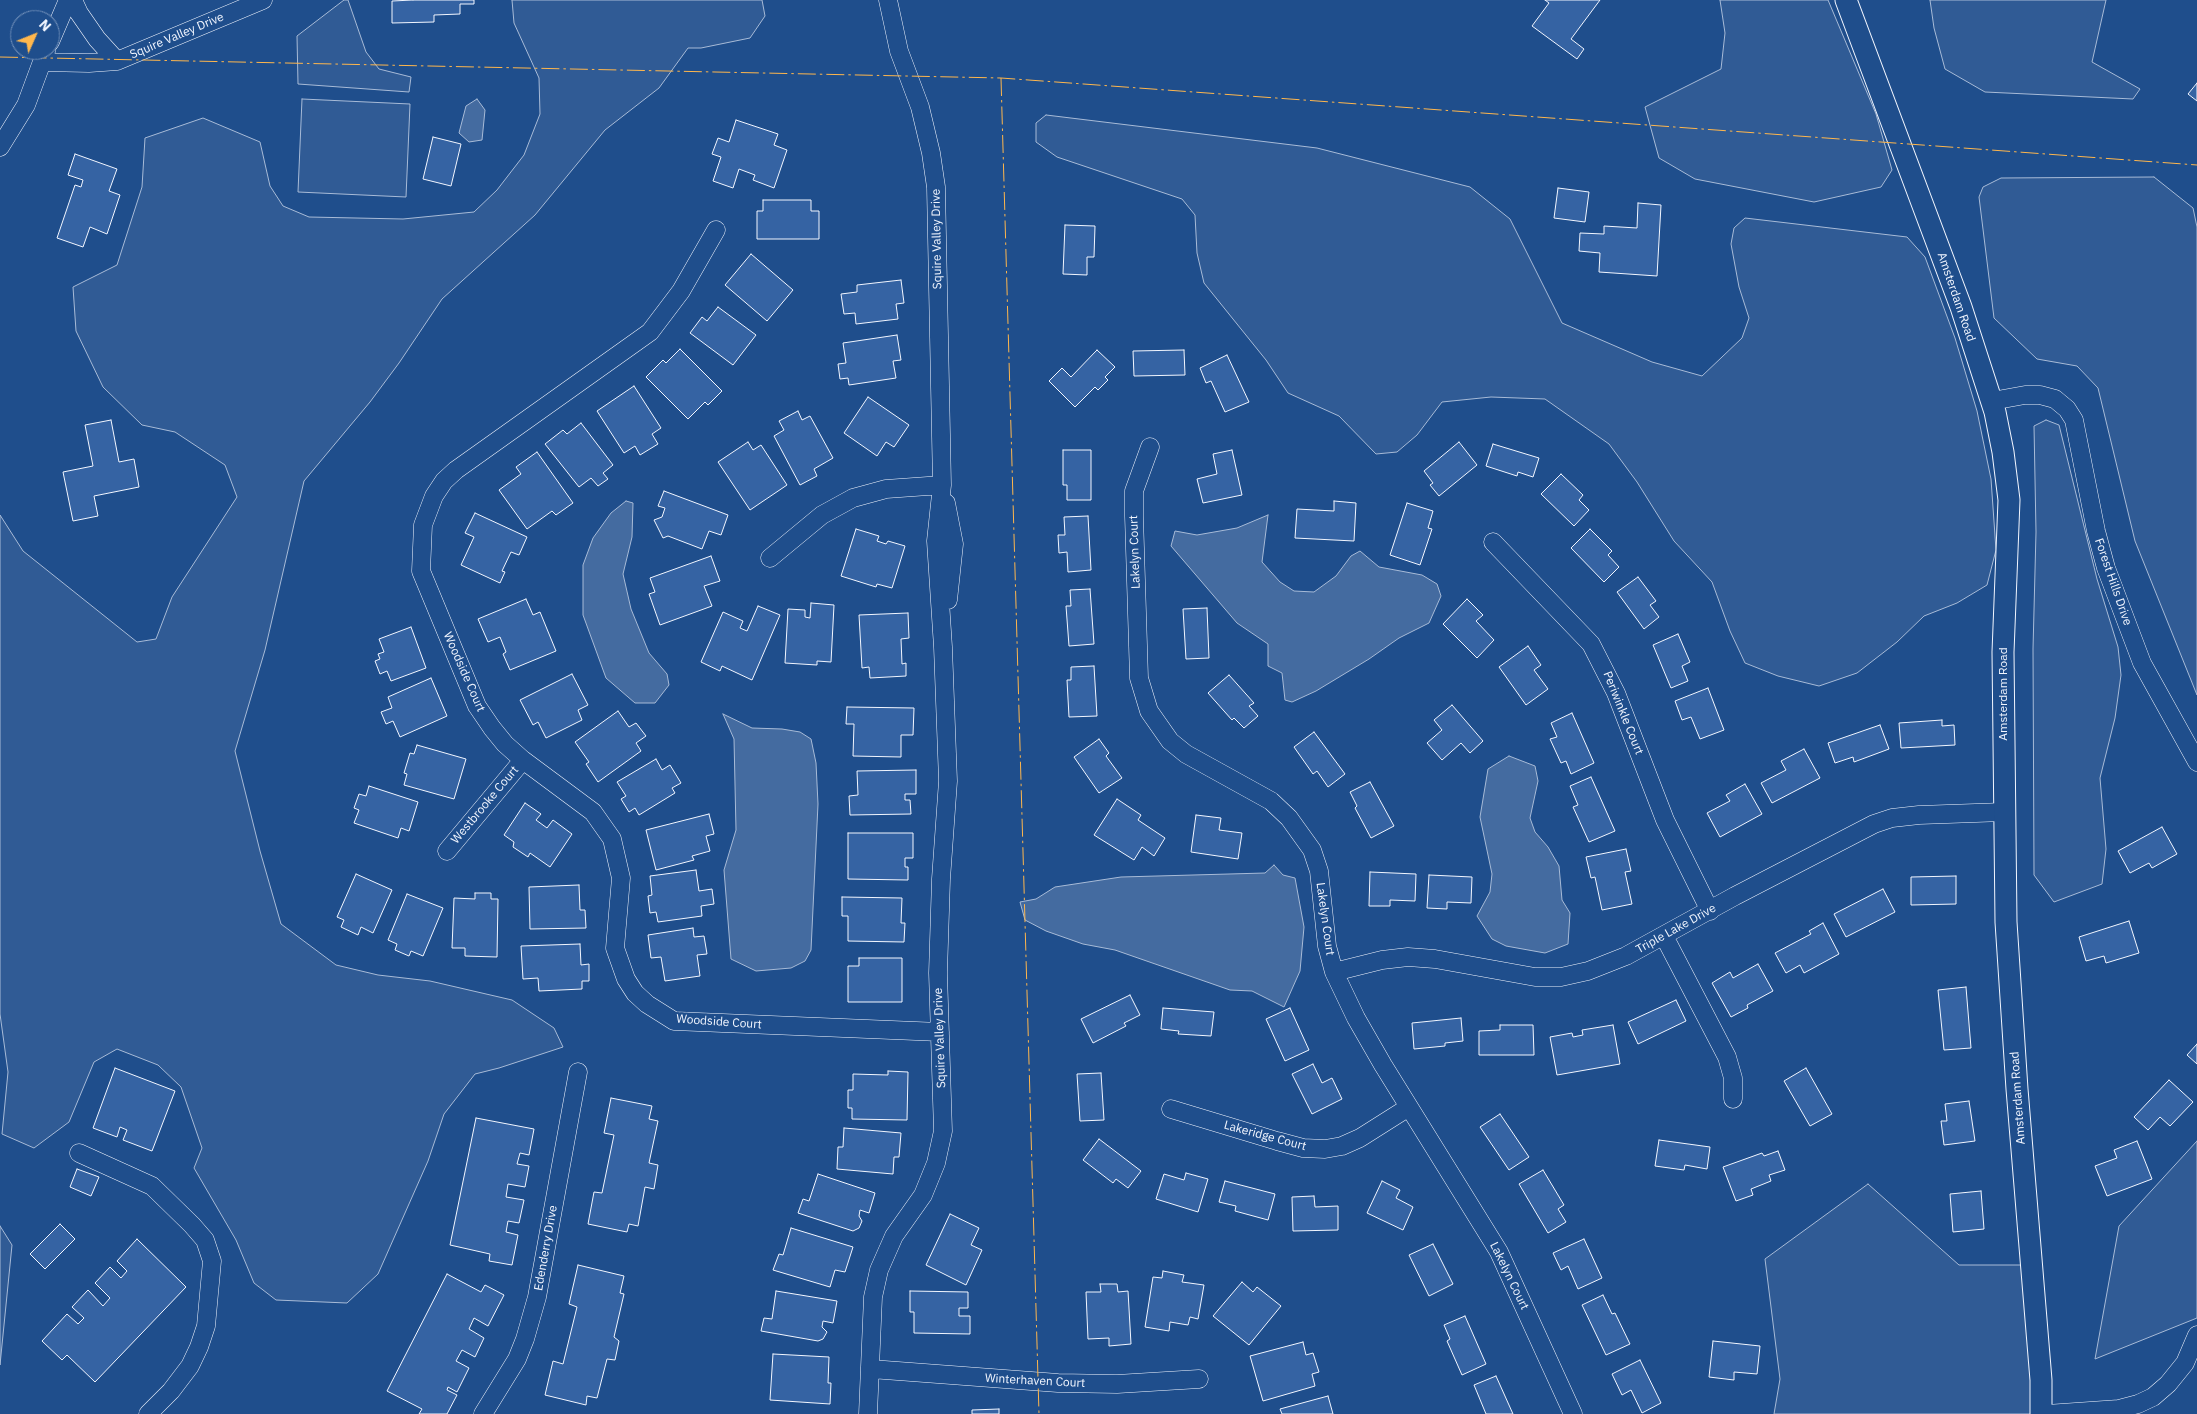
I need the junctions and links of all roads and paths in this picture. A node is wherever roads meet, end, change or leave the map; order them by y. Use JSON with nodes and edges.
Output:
{"nodes":[{"id":1,"x":68,"y":0,"type":"edge"},
{"id":2,"x":73,"y":0,"type":"edge"},
{"id":3,"x":264,"y":0,"type":"edge"},
{"id":4,"x":888,"y":0,"type":"edge"},
{"id":5,"x":1846,"y":0,"type":"edge"},
{"id":6,"x":60,"y":19,"type":"edge"},
{"id":7,"x":60,"y":58,"type":"edge"},
{"id":8,"x":43,"y":60,"type":"edge"},
{"id":9,"x":118,"y":61,"type":"junction"},
{"id":10,"x":0,"y":147,"type":"edge"},
{"id":11,"x":716,"y":230,"type":"dead end"},
{"id":12,"x":1992,"y":401,"type":"junction"},
{"id":13,"x":1150,"y":447,"type":"dead end"},
{"id":14,"x":942,"y":485,"type":"junction"},
{"id":15,"x":1493,"y":542,"type":"dead end"},
{"id":16,"x":770,"y":558,"type":"dead end"},
{"id":17,"x":524,"y":760,"type":"junction"},
{"id":18,"x":2197,"y":762,"type":"edge"},
{"id":19,"x":2004,"y":812,"type":"junction"},
{"id":20,"x":447,"y":851,"type":"dead end"},
{"id":21,"x":1710,"y":912,"type":"junction"},
{"id":22,"x":1664,"y":936,"type":"junction"},
{"id":23,"x":1334,"y":972,"type":"junction"},
{"id":24,"x":940,"y":1032,"type":"junction"},
{"id":25,"x":578,"y":1072,"type":"dead end"},
{"id":26,"x":1733,"y":1099,"type":"dead end"},
{"id":27,"x":1409,"y":1107,"type":"junction"},
{"id":28,"x":1171,"y":1109,"type":"dead end"},
{"id":29,"x":79,"y":1153,"type":"dead end"},
{"id":30,"x":2197,"y":1335,"type":"edge"},
{"id":31,"x":871,"y":1370,"type":"junction"},
{"id":32,"x":1199,"y":1379,"type":"dead end"},
{"id":33,"x":148,"y":1414,"type":"edge"},
{"id":34,"x":483,"y":1414,"type":"edge"},
{"id":35,"x":868,"y":1414,"type":"edge"},
{"id":36,"x":1573,"y":1414,"type":"edge"},
{"id":37,"x":2040,"y":1414,"type":"edge"},
{"id":38,"x":2047,"y":1414,"type":"edge"}],
"edges":[{"from":1,"to":6,"type":"street"},
{"from":2,"to":9,"type":"street","name":"Squire Valley Drive"},
{"from":3,"to":9,"type":"street","name":"Squire Valley Drive"},
{"from":4,"to":14,"type":"street","name":"Squire Valley Drive"},
{"from":5,"to":12,"type":"street","name":"Amsterdam Road"},
{"from":7,"to":9,"type":"street","name":"Squire Valley Drive"},
{"from":8,"to":10,"type":"street"},
{"from":11,"to":17,"type":"street","name":"Woodside Court"},
{"from":12,"to":18,"type":"street","name":"Forest Hills Drive"},
{"from":12,"to":19,"type":"street","name":"Amsterdam Road"},
{"from":13,"to":23,"type":"street","name":"Lakelyn Court"},
{"from":14,"to":16,"type":"street"},
{"from":14,"to":24,"type":"street","name":"Squire Valley Drive"},
{"from":15,"to":21,"type":"street","name":"Periwinkle Court"},
{"from":17,"to":20,"type":"street","name":"Westbrooke Court"},
{"from":17,"to":24,"type":"street","name":"Woodside Court"},
{"from":19,"to":21,"type":"street","name":"Triple Lake Drive"},
{"from":19,"to":37,"type":"street","name":"Amsterdam Road"},
{"from":21,"to":22,"type":"street","name":"Triple Lake Drive"},
{"from":22,"to":23,"type":"street","name":"Triple Lake Drive"},
{"from":22,"to":26,"type":"street"},
{"from":23,"to":27,"type":"street","name":"Lakelyn Court"},
{"from":24,"to":31,"type":"street","name":"Squire Valley Drive"},
{"from":25,"to":34,"type":"street","name":"Edenderry Drive"},
{"from":27,"to":28,"type":"street","name":"Lakeridge Court"},
{"from":27,"to":36,"type":"street","name":"Lakelyn Court"},
{"from":29,"to":33,"type":"street"},
{"from":30,"to":38,"type":"street"},
{"from":31,"to":32,"type":"street","name":"Winterhaven Court"},
{"from":31,"to":35,"type":"street","name":"Squire Valley Drive"}]}
